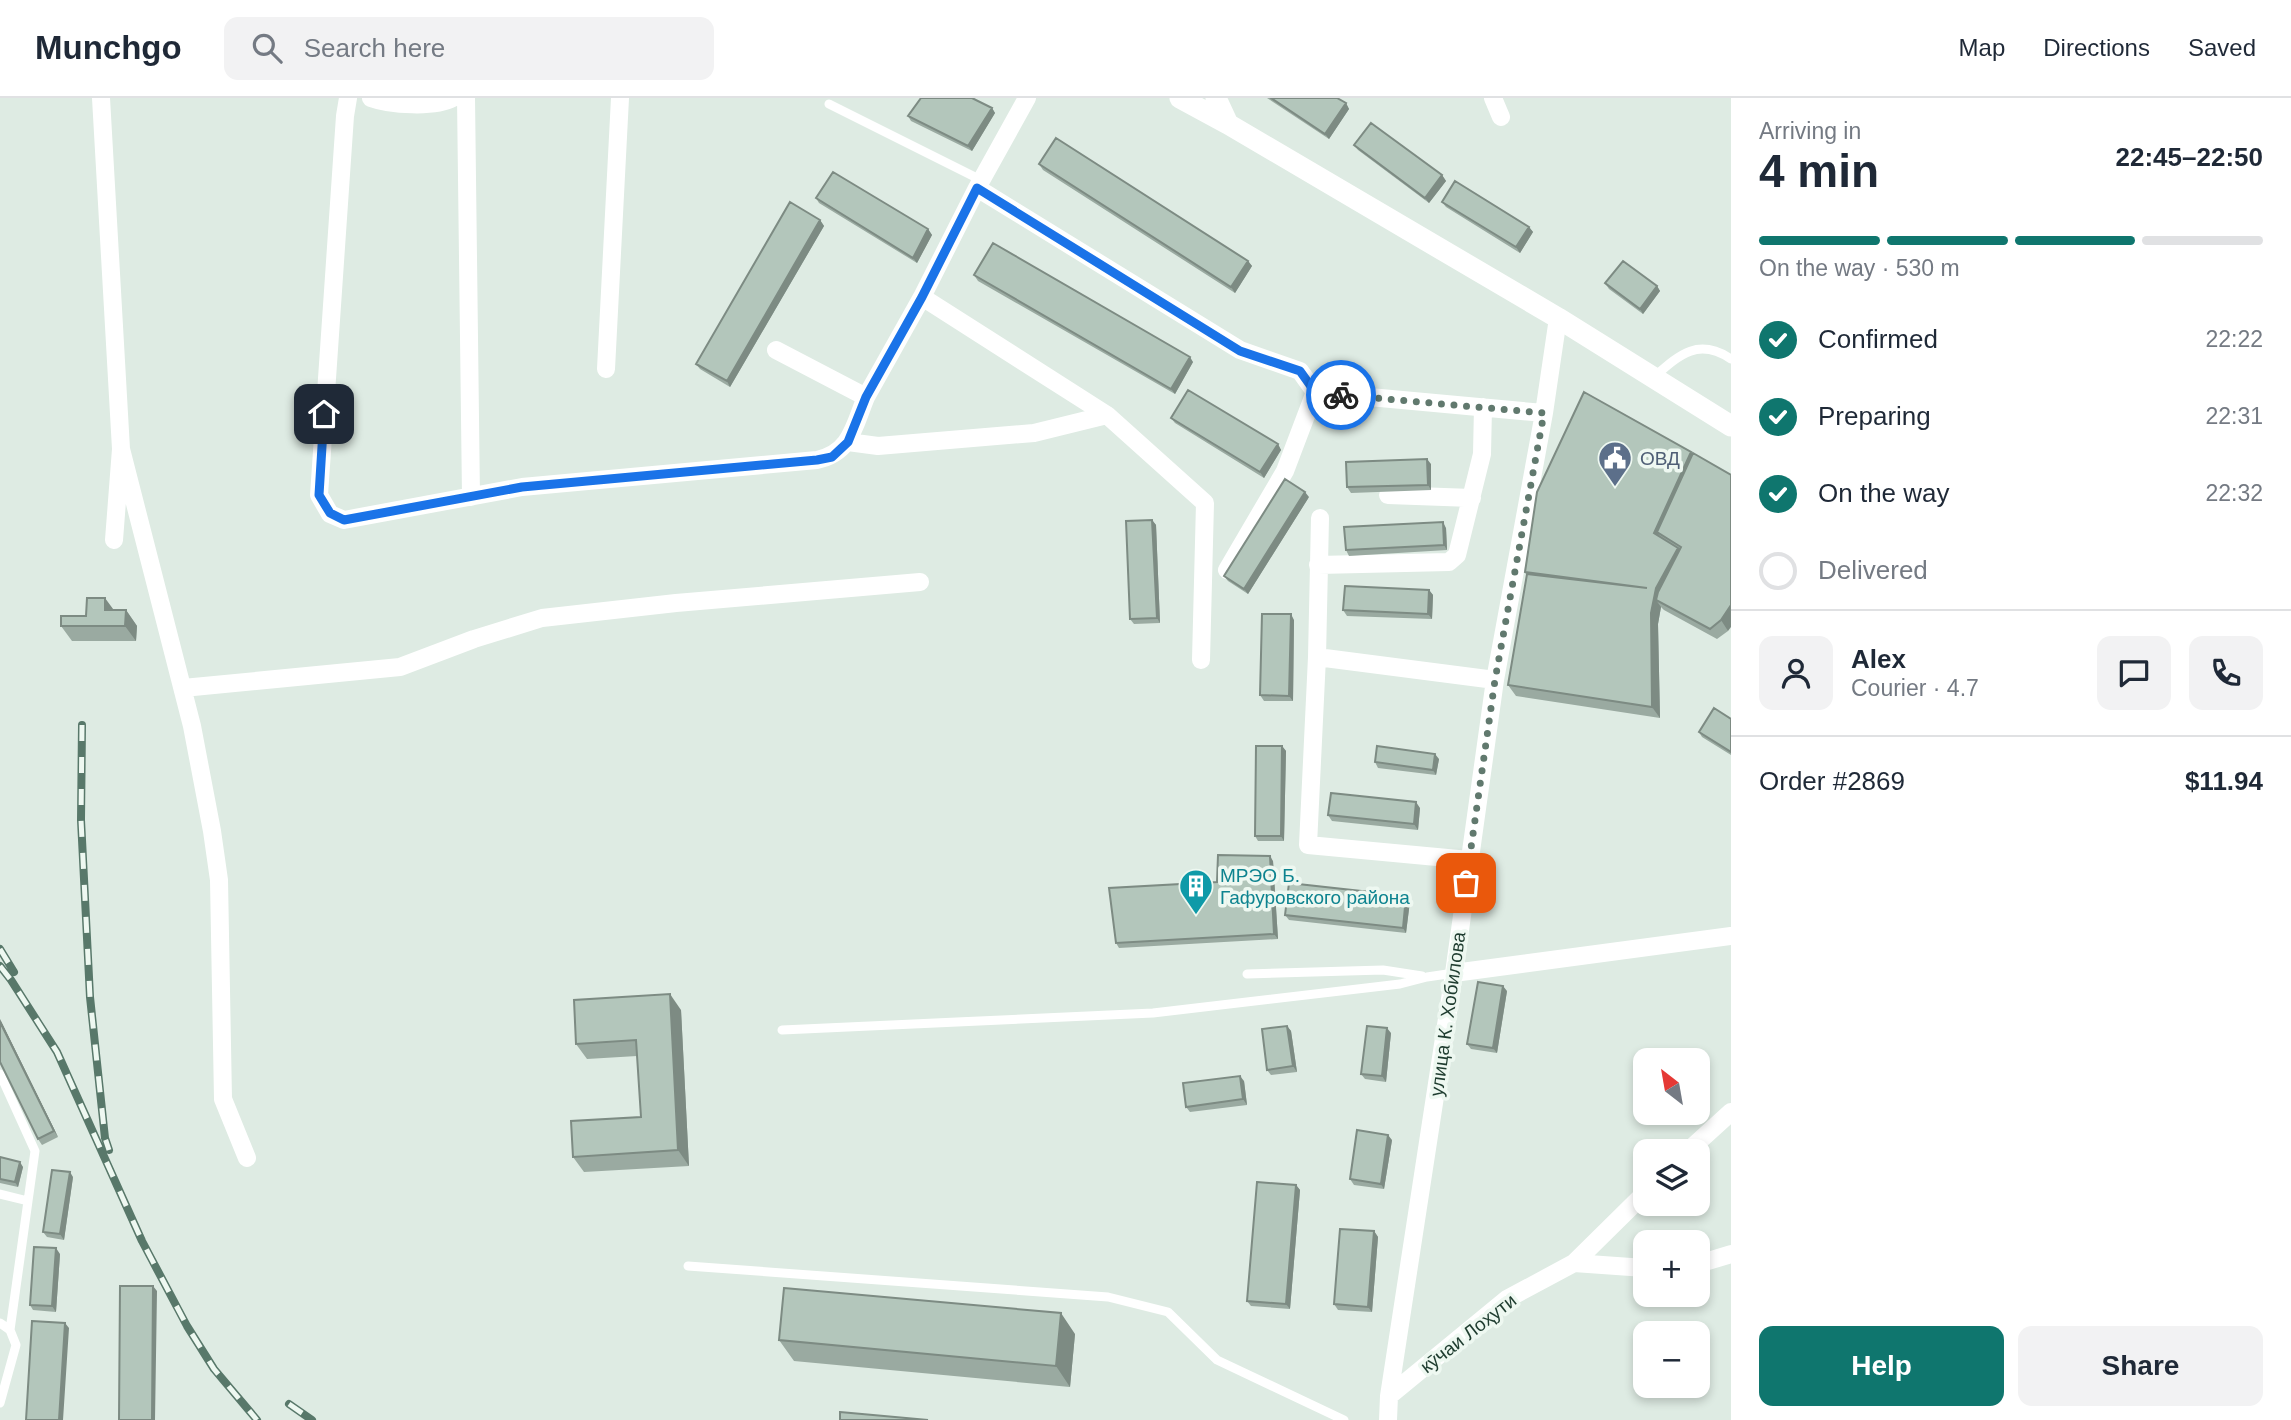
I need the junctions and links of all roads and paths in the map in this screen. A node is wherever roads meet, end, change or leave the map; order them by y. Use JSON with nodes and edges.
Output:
{"nodes":[{"id":1,"x":101,"y":98,"type":"edge"},
{"id":2,"x":348,"y":98,"type":"edge"},
{"id":3,"x":371,"y":98,"type":"edge"},
{"id":4,"x":453,"y":98,"type":"edge"},
{"id":5,"x":466,"y":98,"type":"edge"},
{"id":6,"x":620,"y":98,"type":"edge"},
{"id":7,"x":1027,"y":98,"type":"edge"},
{"id":8,"x":1180,"y":98,"type":"edge"},
{"id":9,"x":1216,"y":98,"type":"edge"},
{"id":10,"x":1493,"y":98,"type":"edge"},
{"id":11,"x":829,"y":104,"type":"dead end"},
{"id":12,"x":1502,"y":117,"type":"dead end"},
{"id":13,"x":1228,"y":124,"type":"junction"},
{"id":14,"x":979,"y":184,"type":"junction"},
{"id":15,"x":922,"y":297,"type":"junction"},
{"id":16,"x":1558,"y":318,"type":"junction"},
{"id":17,"x":776,"y":350,"type":"dead end"},
{"id":18,"x":1731,"y":359,"type":"edge"},
{"id":19,"x":606,"y":369,"type":"dead end"},
{"id":20,"x":1653,"y":378,"type":"junction"},
{"id":21,"x":1315,"y":392,"type":"junction"},
{"id":22,"x":866,"y":397,"type":"junction"},
{"id":23,"x":1483,"y":407,"type":"junction"},
{"id":24,"x":1544,"y":413,"type":"junction"},
{"id":25,"x":1107,"y":415,"type":"junction"},
{"id":26,"x":1729,"y":422,"type":"edge"},
{"id":27,"x":848,"y":442,"type":"junction"},
{"id":28,"x":121,"y":449,"type":"junction"},
{"id":29,"x":1388,"y":495,"type":"dead end"},
{"id":30,"x":471,"y":497,"type":"junction"},
{"id":31,"x":1472,"y":498,"type":"junction"},
{"id":32,"x":1320,"y":518,"type":"dead end"},
{"id":33,"x":114,"y":540,"type":"dead end"},
{"id":34,"x":1318,"y":565,"type":"junction"},
{"id":35,"x":1227,"y":570,"type":"edge"},
{"id":36,"x":920,"y":582,"type":"dead end"},
{"id":37,"x":1317,"y":657,"type":"junction"},
{"id":38,"x":1201,"y":660,"type":"dead end"},
{"id":39,"x":1495,"y":680,"type":"junction"},
{"id":40,"x":183,"y":688,"type":"junction"},
{"id":41,"x":1469,"y":860,"type":"junction"},
{"id":42,"x":1731,"y":936,"type":"edge"},
{"id":43,"x":1454,"y":973,"type":"junction"},
{"id":44,"x":1247,"y":974,"type":"dead end"},
{"id":45,"x":1427,"y":977,"type":"junction"},
{"id":46,"x":782,"y":1030,"type":"dead end"},
{"id":47,"x":0,"y":1074,"type":"edge"},
{"id":48,"x":1731,"y":1112,"type":"edge"},
{"id":49,"x":1701,"y":1139,"type":"edge"},
{"id":50,"x":247,"y":1158,"type":"dead end"},
{"id":51,"x":0,"y":1194,"type":"edge"},
{"id":52,"x":28,"y":1201,"type":"junction"},
{"id":53,"x":1633,"y":1205,"type":"edge"},
{"id":54,"x":1731,"y":1254,"type":"edge"},
{"id":55,"x":1710,"y":1260,"type":"edge"},
{"id":56,"x":1574,"y":1263,"type":"junction"},
{"id":57,"x":688,"y":1266,"type":"dead end"},
{"id":58,"x":1633,"y":1267,"type":"edge"},
{"id":59,"x":0,"y":1323,"type":"edge"},
{"id":60,"x":10,"y":1330,"type":"junction"},
{"id":61,"x":1389,"y":1396,"type":"junction"},
{"id":62,"x":0,"y":1403,"type":"edge"},
{"id":63,"x":1344,"y":1420,"type":"edge"},
{"id":64,"x":1388,"y":1420,"type":"edge"}],
"edges":[{"from":1,"to":28,"type":"street"},
{"from":2,"to":30,"type":"street"},
{"from":3,"to":4,"type":"street"},
{"from":5,"to":30,"type":"street"},
{"from":6,"to":19,"type":"street"},
{"from":7,"to":14,"type":"street"},
{"from":8,"to":13,"type":"street"},
{"from":9,"to":13,"type":"street"},
{"from":10,"to":12,"type":"street"},
{"from":11,"to":14,"type":"lane"},
{"from":13,"to":16,"type":"street"},
{"from":14,"to":15,"type":"street"},
{"from":14,"to":21,"type":"street"},
{"from":15,"to":22,"type":"street"},
{"from":15,"to":25,"type":"street"},
{"from":16,"to":20,"type":"street"},
{"from":16,"to":24,"type":"street","name":"улица К. Хобилова"},
{"from":17,"to":22,"type":"street"},
{"from":18,"to":20,"type":"lane"},
{"from":20,"to":26,"type":"street"},
{"from":21,"to":23,"type":"street"},
{"from":21,"to":35,"type":"street"},
{"from":22,"to":27,"type":"street"},
{"from":23,"to":24,"type":"street"},
{"from":23,"to":31,"type":"street"},
{"from":24,"to":39,"type":"street","name":"улица К. Хобилова"},
{"from":25,"to":27,"type":"street"},
{"from":25,"to":38,"type":"street"},
{"from":27,"to":30,"type":"street"},
{"from":28,"to":33,"type":"street"},
{"from":28,"to":40,"type":"street"},
{"from":29,"to":31,"type":"street"},
{"from":31,"to":34,"type":"street"},
{"from":32,"to":34,"type":"street"},
{"from":34,"to":37,"type":"street"},
{"from":36,"to":40,"type":"street"},
{"from":37,"to":39,"type":"street"},
{"from":37,"to":41,"type":"street"},
{"from":39,"to":41,"type":"street","name":"улица К. Хобилова"},
{"from":40,"to":50,"type":"street"},
{"from":41,"to":43,"type":"street","name":"улица К. Хобилова"},
{"from":42,"to":43,"type":"street"},
{"from":43,"to":45,"type":"lane"},
{"from":43,"to":61,"type":"street","name":"улица К. Хобилова"},
{"from":44,"to":45,"type":"lane"},
{"from":45,"to":46,"type":"lane"},
{"from":47,"to":52,"type":"lane"},
{"from":48,"to":49,"type":"street"},
{"from":51,"to":52,"type":"lane"},
{"from":52,"to":60,"type":"lane"},
{"from":53,"to":56,"type":"street","name":"кӯчаи Лоҳути"},
{"from":54,"to":55,"type":"street"},
{"from":56,"to":58,"type":"street"},
{"from":56,"to":61,"type":"street","name":"кӯчаи Лоҳути"},
{"from":57,"to":63,"type":"lane"},
{"from":59,"to":60,"type":"lane"},
{"from":60,"to":62,"type":"lane"},
{"from":61,"to":64,"type":"street","name":"улица К. Хобилова"}]}
